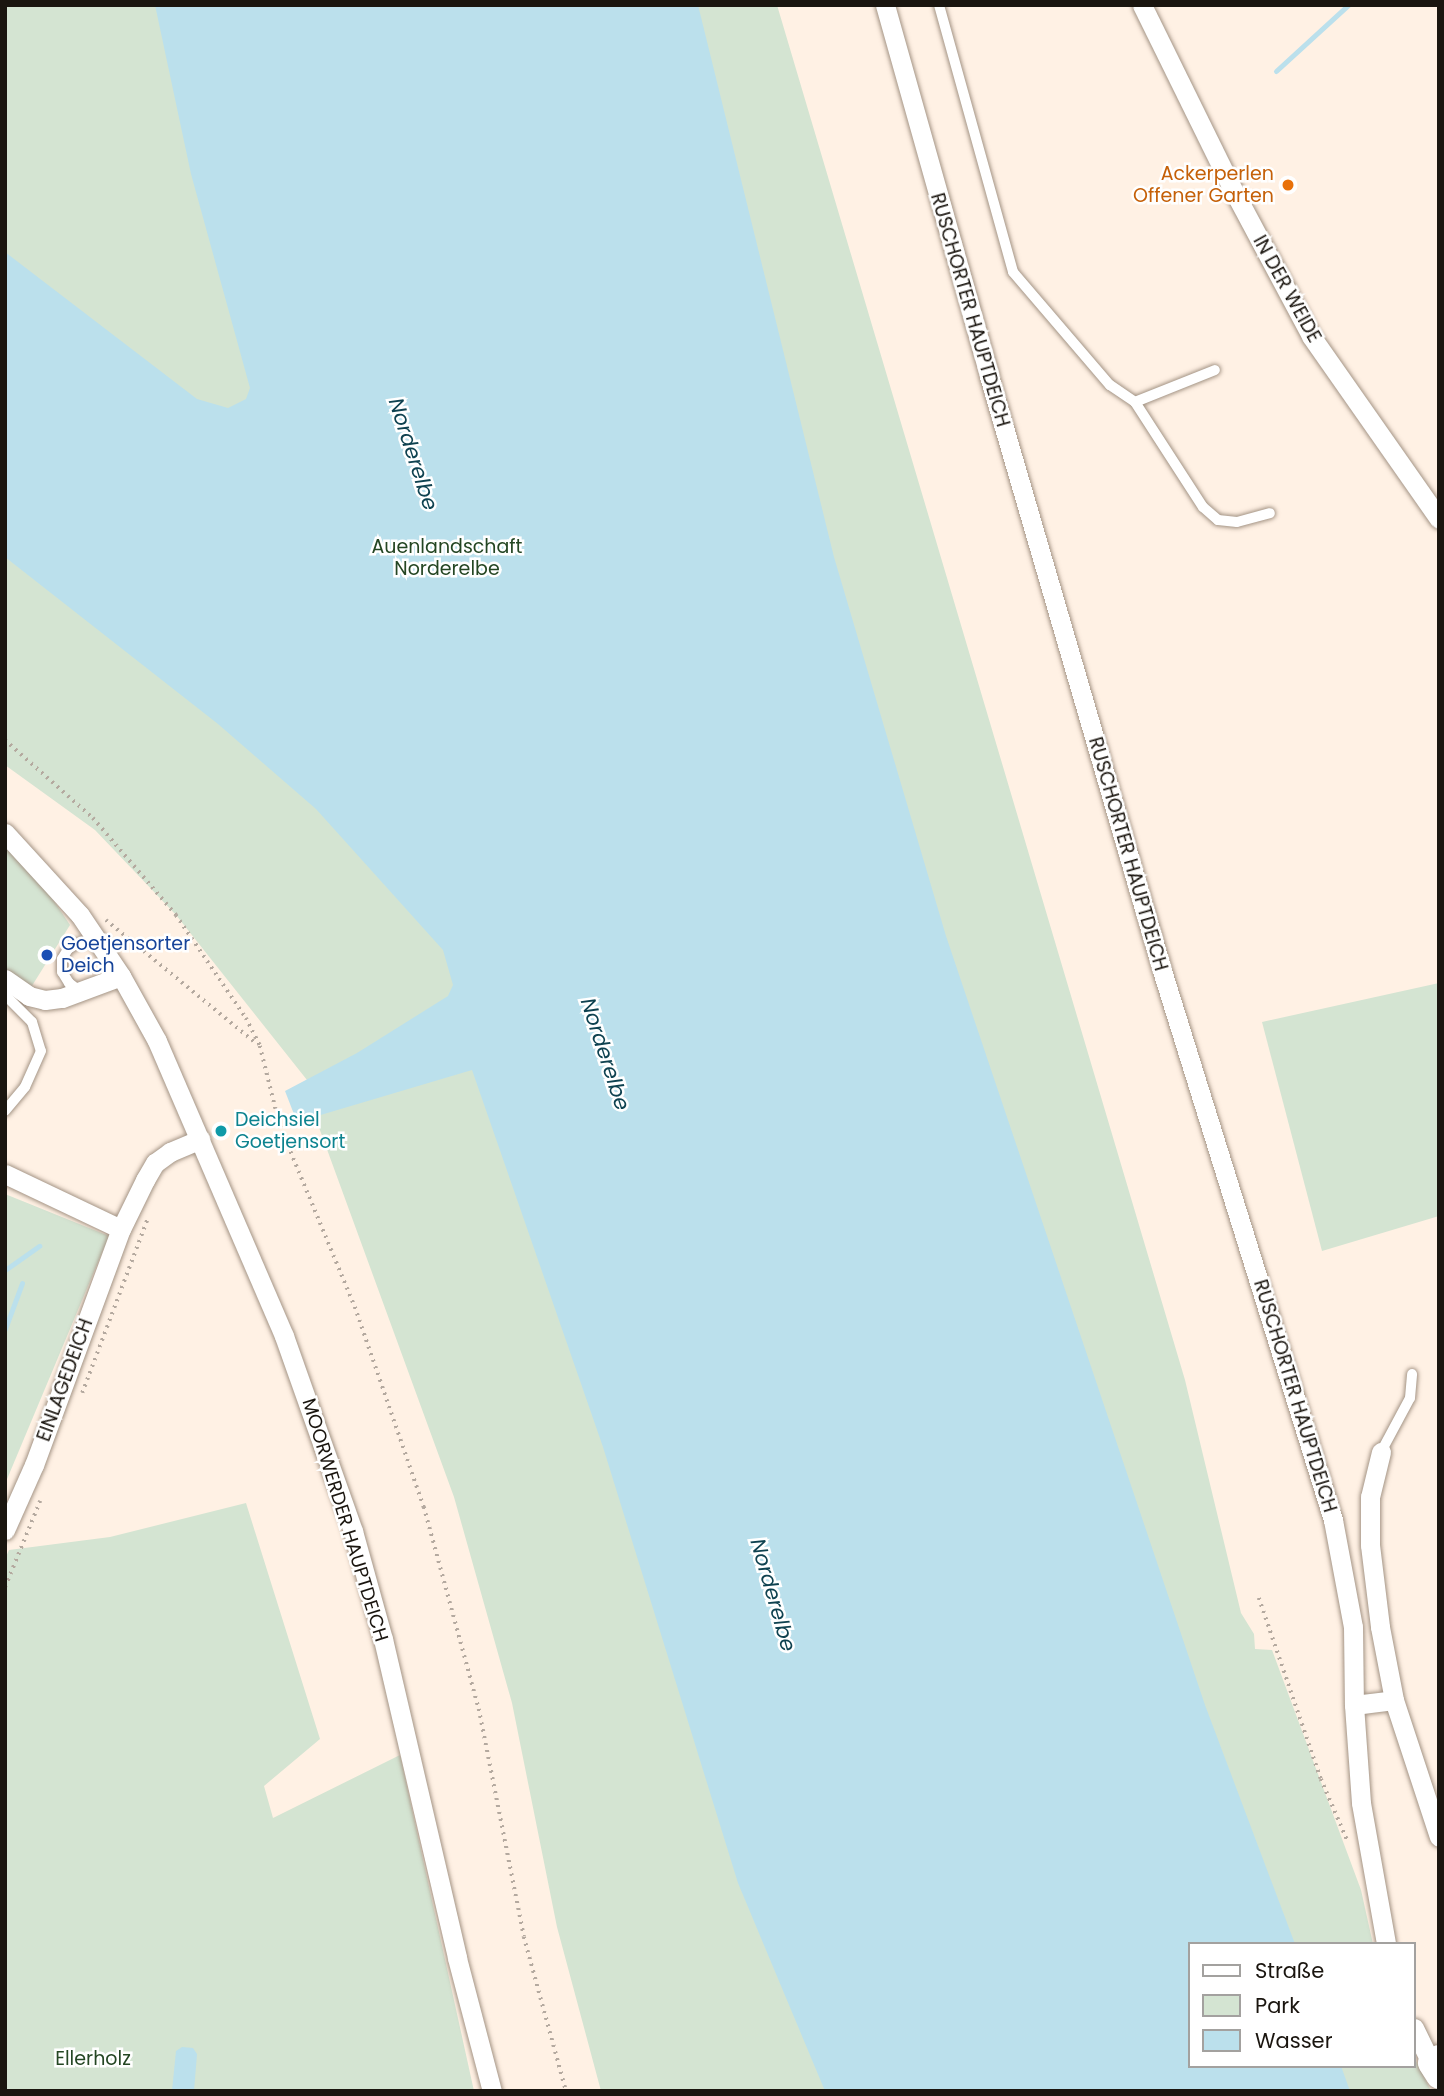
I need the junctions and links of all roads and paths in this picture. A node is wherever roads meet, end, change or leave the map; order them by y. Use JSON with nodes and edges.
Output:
{"nodes":[{"id":1,"x":939,"y":5,"type":"edge"},
{"id":2,"x":1142,"y":5,"type":"edge"},
{"id":3,"x":887,"y":8,"type":"edge"},
{"id":4,"x":1215,"y":370,"type":"dead end"},
{"id":5,"x":1135,"y":402,"type":"junction"},
{"id":6,"x":1270,"y":513,"type":"dead end"},
{"id":7,"x":1439,"y":519,"type":"edge"},
{"id":8,"x":5,"y":740,"type":"edge"},
{"id":9,"x":5,"y":832,"type":"edge"},
{"id":10,"x":80,"y":915,"type":"junction"},
{"id":11,"x":97,"y":939,"type":"junction"},
{"id":12,"x":121,"y":976,"type":"junction"},
{"id":13,"x":5,"y":979,"type":"edge"},
{"id":14,"x":81,"y":992,"type":"junction"},
{"id":15,"x":5,"y":995,"type":"edge"},
{"id":16,"x":260,"y":1046,"type":"junction"},
{"id":17,"x":5,"y":1111,"type":"edge"},
{"id":18,"x":200,"y":1139,"type":"junction"},
{"id":19,"x":5,"y":1174,"type":"edge"},
{"id":20,"x":121,"y":1229,"type":"junction"},
{"id":21,"x":1412,"y":1374,"type":"dead end"},
{"id":22,"x":1381,"y":1452,"type":"joint"},
{"id":23,"x":5,"y":1530,"type":"edge"},
{"id":24,"x":1259,"y":1598,"type":"dead end"},
{"id":25,"x":1394,"y":1700,"type":"junction"},
{"id":26,"x":1354,"y":1705,"type":"junction"},
{"id":27,"x":1439,"y":1837,"type":"edge"},
{"id":28,"x":1353,"y":1850,"type":"dead end"},
{"id":29,"x":1385,"y":1942,"type":"edge"},
{"id":30,"x":1416,"y":2031,"type":"edge"},
{"id":31,"x":1436,"y":2065,"type":"edge"},
{"id":32,"x":492,"y":2091,"type":"edge"},
{"id":33,"x":566,"y":2091,"type":"edge"}],
"edges":[{"from":1,"to":5,"type":"lane"},
{"from":2,"to":7,"type":"street","name":"IN DER WEIDE"},
{"from":3,"to":26,"type":"street","name":"RUSCHORTER HAUPTDEICH"},
{"from":4,"to":5,"type":"lane"},
{"from":5,"to":6,"type":"lane"},
{"from":8,"to":16,"type":"path"},
{"from":9,"to":10,"type":"street"},
{"from":10,"to":11,"type":"street"},
{"from":10,"to":16,"type":"path"},
{"from":11,"to":12,"type":"street"},
{"from":11,"to":14,"type":"lane"},
{"from":12,"to":14,"type":"street"},
{"from":12,"to":18,"type":"street","name":"MOORWERDER HAUPTDEICH"},
{"from":13,"to":14,"type":"street"},
{"from":15,"to":17,"type":"lane"},
{"from":16,"to":33,"type":"path"},
{"from":18,"to":20,"type":"street","name":"EINLAGEDEICH"},
{"from":18,"to":32,"type":"street","name":"MOORWERDER HAUPTDEICH"},
{"from":19,"to":20,"type":"street"},
{"from":20,"to":23,"type":"street","name":"EINLAGEDEICH"},
{"from":21,"to":22,"type":"lane"},
{"from":22,"to":25,"type":"street","name":"RUSCHORTER HAUPTDEICH"},
{"from":24,"to":28,"type":"path"},
{"from":25,"to":26,"type":"street"},
{"from":25,"to":27,"type":"street","name":"RUSCHORTER HAUPTDEICH"},
{"from":26,"to":29,"type":"street","name":"RUSCHORTER HAUPTDEICH"},
{"from":30,"to":31,"type":"street"}]}
